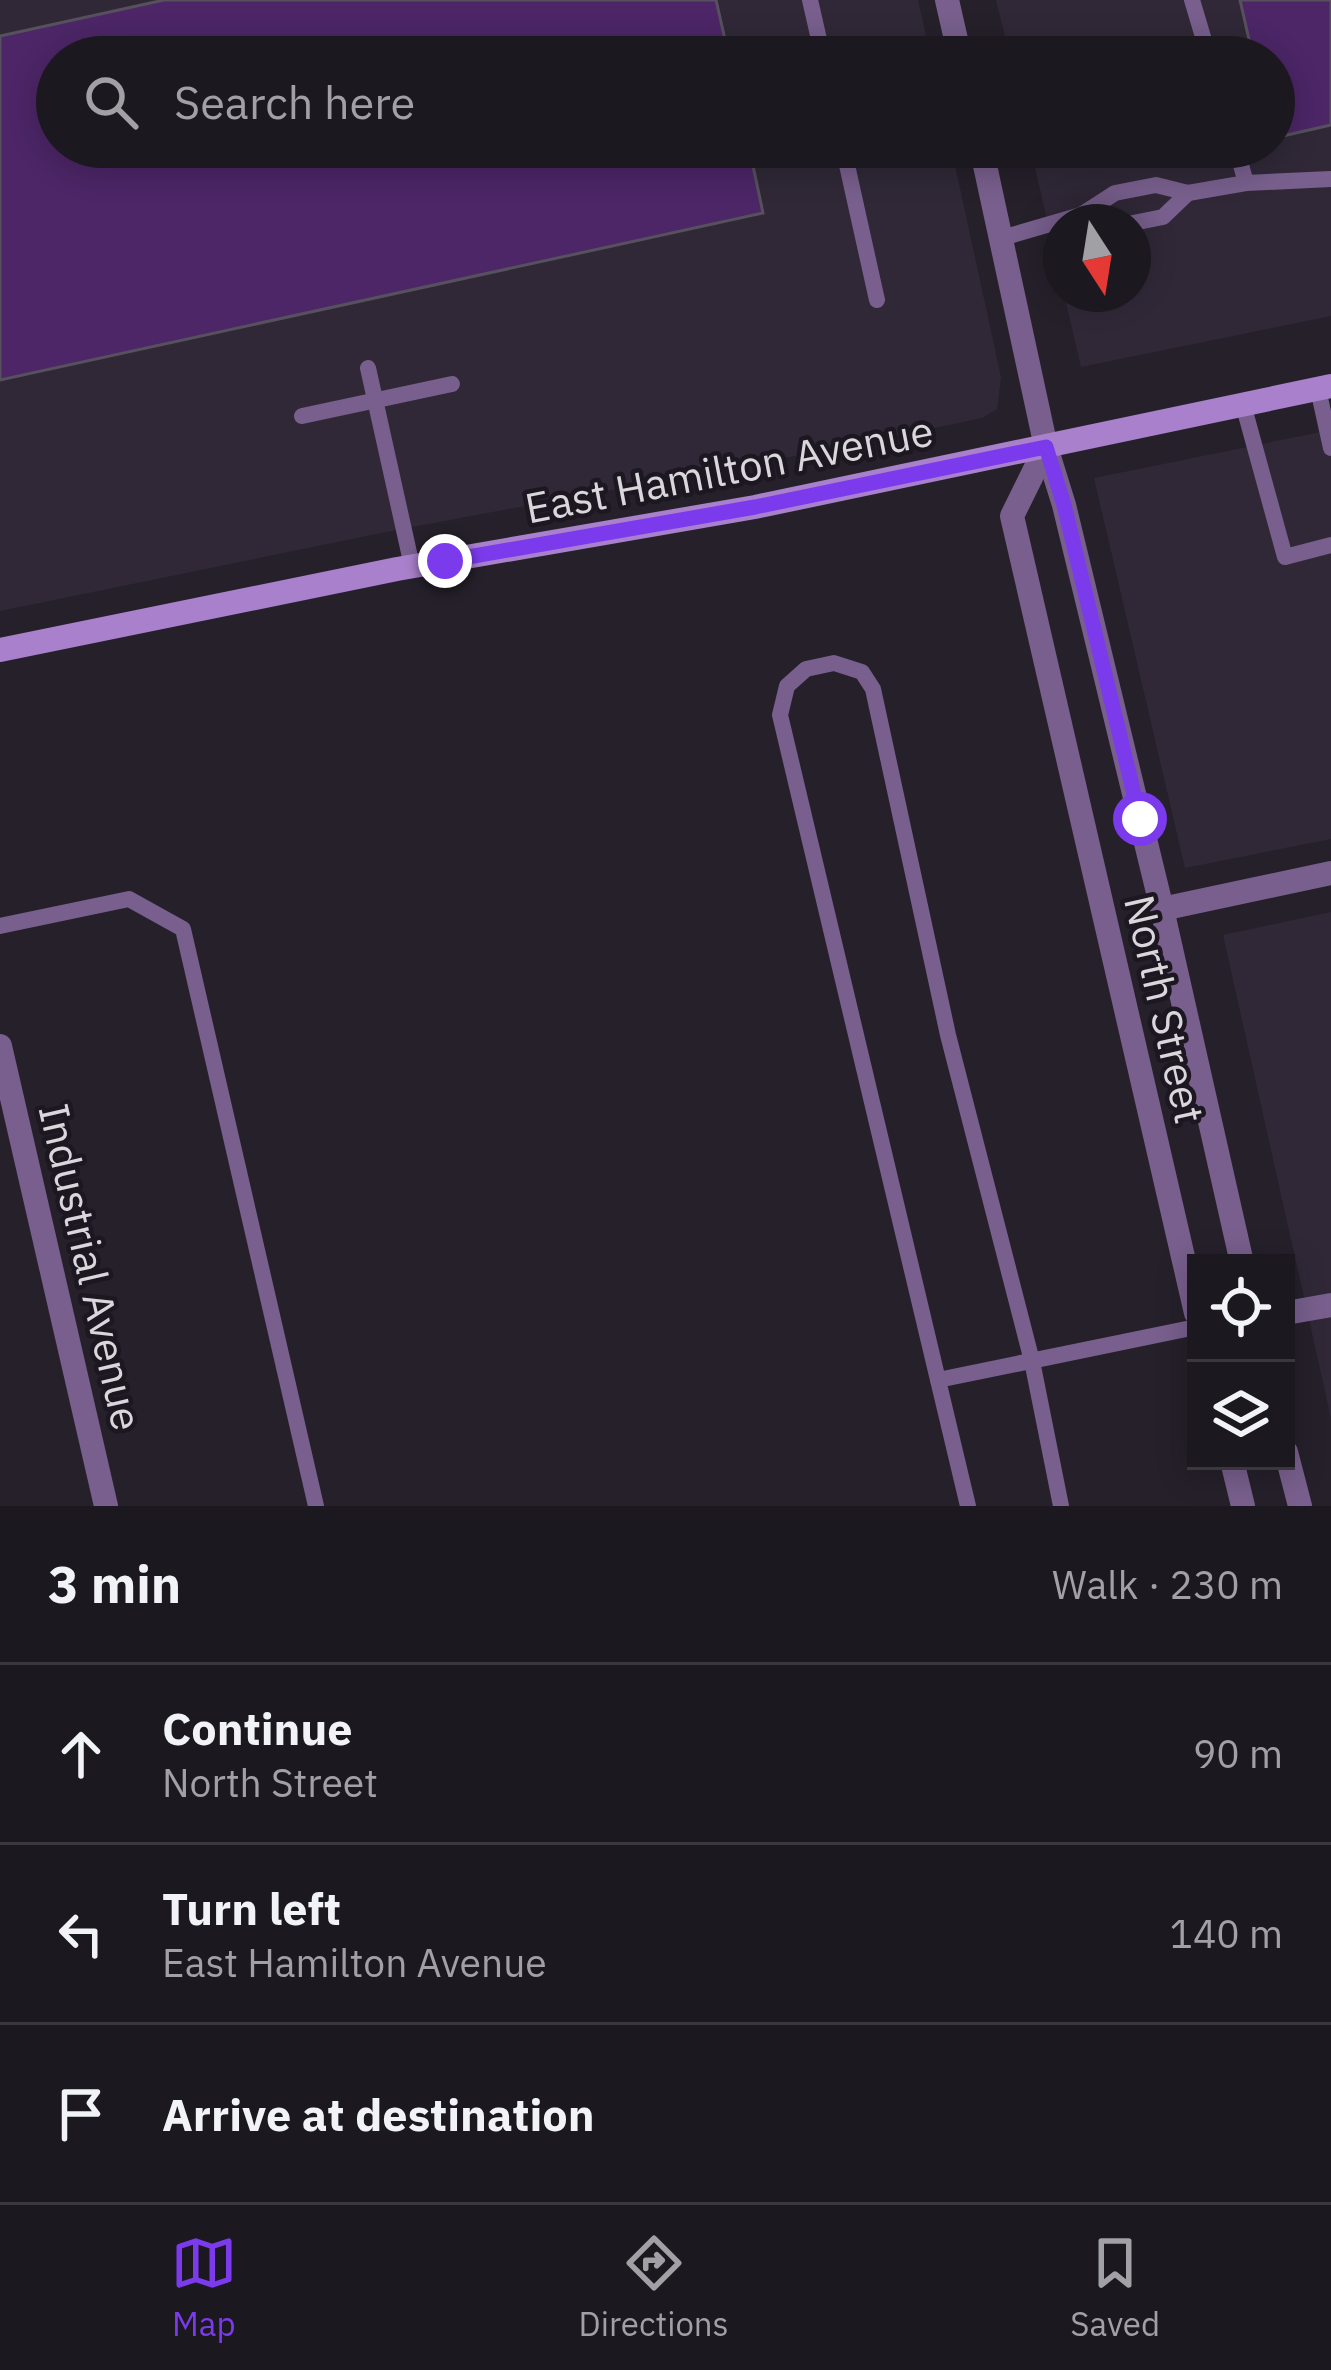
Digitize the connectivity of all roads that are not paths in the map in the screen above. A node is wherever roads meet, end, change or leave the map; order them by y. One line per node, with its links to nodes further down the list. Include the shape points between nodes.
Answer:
1 (810, 0): 4 (lane)
2 (947, 0): 5 (street)
3 (1192, 0): 6 (lane)
4 (818, 36)
5 (955, 36)
6 (1203, 36)
7 (848, 168): 17 (lane)
8 (986, 168): 16 (street, North Street)
9 (1242, 168): 11 (lane)
10 (1331, 179): 11 (lane)
11 (1246, 183): 12 (lane)
12 (1188, 193): 13 (lane, via 1156,185); 14 (lane)
13 (1098, 204)
14 (1151, 220)
15 (1043, 226): 16 (lane)
16 (1002, 238): 24 (street, North Street)
17 (877, 300)
18 (368, 368): 21 (lane)
19 (452, 384): 21 (lane)
20 (1325, 387): 22 (main road, East Hamilton Avenue); 25 (lane)
21 (376, 400): 23 (lane); 27 (lane)
22 (1243, 404): 24 (main road, East Hamilton Avenue); 26 (lane, via 1285,557)
23 (302, 416)
24 (1046, 447): 27 (main road, East Hamilton Avenue); 30 (street, North Street); 34 (street, North Street, via 1012,516)
25 (1331, 448)
26 (1331, 545)
27 (412, 566): 28 (main road, East Hamilton Avenue)
28 (0, 650)
29 (1331, 873): 30 (street)
30 (1162, 909): 33 (street, North Street)
31 (0, 926): 43 (lane, via 129,899 183,928)
32 (0, 1046): 42 (street, Industrial Avenue)
33 (1240, 1254)
34 (1187, 1274)
35 (1331, 1304): 36 (street)
36 (1295, 1311)
37 (1187, 1330): 38 (lane)
38 (1032, 1361): 39 (lane); 39 (lane, via 948,1035 873,688 862,672 835,663 806,669 787,686 780,715); 45 (lane)
39 (938, 1380): 44 (lane)
40 (1234, 1470): 46 (street)
41 (1291, 1470): 47 (street)
42 (106, 1506)
43 (316, 1506)
44 (968, 1506)
45 (1060, 1506)
46 (1243, 1506)
47 (1300, 1506)

